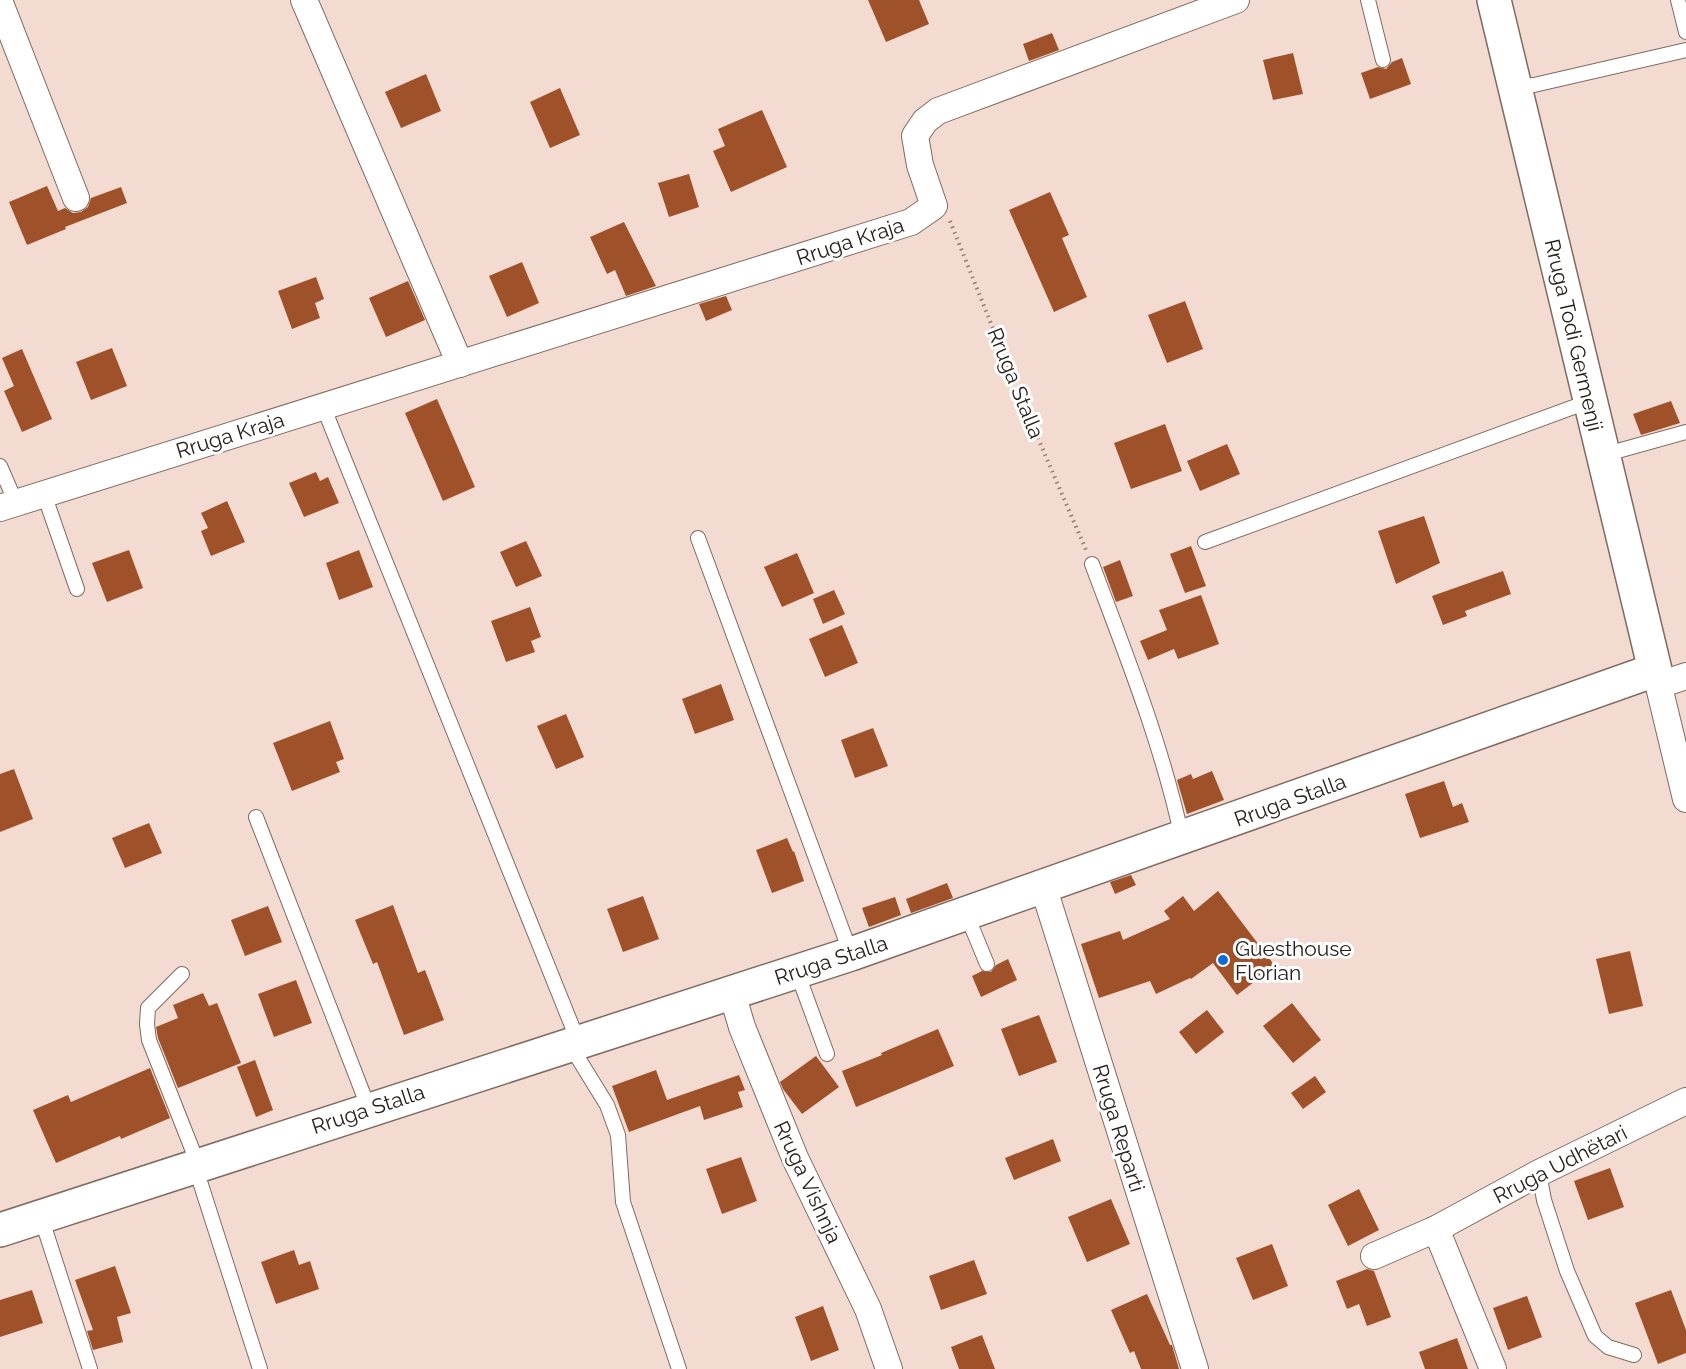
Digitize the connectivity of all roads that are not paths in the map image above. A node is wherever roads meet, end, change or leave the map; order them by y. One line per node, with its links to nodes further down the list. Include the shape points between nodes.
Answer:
1 (304, 0): 12 (street)
2 (1236, 0): 12 (street, Rruga Kraja, via 938,111 915,136 934,206 911,222)
3 (1368, 0): 9 (lane)
4 (1494, 0): 10 (street, Rruga Todi Germenji)
5 (1678, 0): 7 (lane)
6 (0, 3): 11 (street)
7 (1686, 32)
8 (1686, 50): 10 (lane)
9 (1383, 60)
10 (1515, 87): 13 (street, Rruga Todi Germenji)
11 (76, 198)
12 (460, 364): 14 (street, Rruga Kraja)
13 (1590, 401): 16 (street, Rruga Todi Germenji); 21 (lane)
14 (323, 406): 18 (street, Rruga Kraja); 35 (lane)
15 (1686, 432): 16 (lane)
16 (1603, 455): 24 (street, Rruga Todi Germenji)
17 (0, 466): 19 (lane)
18 (44, 494): 19 (street, Rruga Kraja); 23 (lane)
19 (8, 505)
20 (699, 538): 30 (lane)
21 (1205, 542)
22 (1092, 564): 27 (lane, via 1147,711)
23 (77, 589)
24 (1666, 677): 25 (street); 27 (street, Rruga Stalla)
25 (1686, 799)
26 (256, 817): 38 (lane)
27 (1182, 838): 28 (street, Rruga Stalla)
28 (1043, 886): 29 (street, Rruga Stalla); 50 (street, Rruga Reparti)
29 (966, 913): 30 (street, Rruga Stalla); 31 (lane)
30 (851, 954): 32 (street, Rruga Stalla)
31 (987, 964)
32 (797, 972): 34 (street, Rruga Stalla); 36 (lane)
33 (182, 974): 39 (lane, via 148,1008 147,1024 149,1040)
34 (732, 993): 35 (street, Rruga Stalla); 49 (street, Rruga Vishnja, via 795,1158 868,1309)
35 (574, 1043): 38 (street, Rruga Stalla); 48 (lane, via 618,1135 623,1202)
36 (827, 1054)
37 (1686, 1101): 40 (street, Rruga Udhëtari)
38 (369, 1109): 39 (street, Rruga Stalla)
39 (197, 1165): 41 (street, Rruga Stalla); 47 (lane)
40 (1539, 1173): 42 (street, Rruga Udhëtari); 45 (lane, via 1567,1270 1595,1336 1608,1347)
41 (41, 1216): 43 (street, Rruga Stalla); 46 (lane)
42 (1436, 1229): 44 (street, Rruga Udhëtari); 51 (street)
43 (0, 1230)
44 (1374, 1256)
45 (1634, 1355)
46 (90, 1369)
47 (260, 1369)
48 (680, 1369)
49 (889, 1369)
50 (1195, 1369)
51 (1493, 1369)

